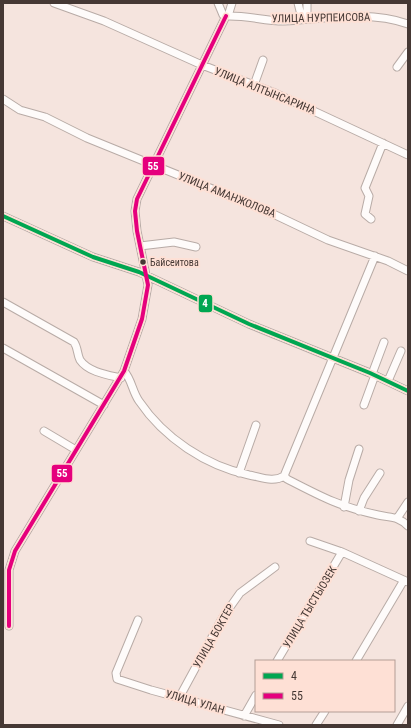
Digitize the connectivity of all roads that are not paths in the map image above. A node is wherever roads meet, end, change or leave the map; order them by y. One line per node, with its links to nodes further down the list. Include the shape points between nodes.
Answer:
1 (54, 3): 11 (street, УЛИЦА АЛТЫНСАРИНА, via 126,30)
2 (218, 3): 6 (street)
3 (232, 3): 6 (street)
4 (298, 3): 7 (street)
5 (307, 3): 7 (street)
6 (227, 16): 7 (street, УЛИЦА НУРПЕИСОВА, via 283,21); 11 (street)
7 (304, 19): 8 (street, УЛИЦА НУРПЕИСОВА, via 374,16)
8 (408, 24)
9 (408, 52): 12 (street)
10 (263, 60): 13 (street)
11 (202, 65): 13 (street, УЛИЦА АЛТЫНСАРИНА); 17 (street)
12 (397, 67)
13 (254, 85): 15 (street, УЛИЦА АЛТЫНСАРИНА)
14 (3, 99): 17 (street, УЛИЦА АМАНЖОЛОВА, via 20,110 44,117 87,138)
15 (384, 143): 16 (street, УЛИЦА АЛТЫНСАРИНА); 19 (street, via 366,188 369,196 365,214)
16 (408, 155)
17 (154, 165): 20 (street, via 137,199 135,211); 22 (street, УЛИЦА АМАНЖОЛОВА, via 269,212 328,240)
18 (3, 216): 24 (street, via 93,257)
19 (371, 219)
20 (140, 246): 21 (street, via 174,242); 24 (street)
21 (196, 248)
22 (375, 256): 23 (street, УЛИЦА АМАНЖОЛОВА); 29 (street)
23 (408, 271)
24 (147, 277): 29 (street, via 248,324); 30 (street, via 148,286 142,319)
25 (3, 302): 32 (street, via 74,342 85,366)
26 (384, 342): 31 (street)
27 (3, 348): 35 (street)
28 (401, 351): 33 (street)
29 (332, 359): 31 (street); 43 (street)
30 (124, 371): 32 (street); 41 (street, via 130,378 138,400 163,428 209,463)
31 (374, 375): 33 (street); 36 (street)
32 (120, 378): 35 (street)
33 (388, 382): 34 (street)
34 (408, 391)
35 (104, 405): 40 (street)
36 (364, 405)
37 (256, 425): 41 (street)
38 (44, 432): 40 (street)
39 (359, 449): 45 (street)
40 (76, 450): 54 (street, via 15,551 9,570)
41 (239, 473): 43 (street, via 273,480)
42 (380, 473): 46 (street)
43 (284, 476): 45 (street)
44 (408, 502): 47 (street)
45 (344, 507): 46 (street)
46 (359, 511): 47 (street)
47 (398, 517): 48 (street)
48 (408, 526)
49 (310, 541): 50 (street)
50 (342, 552): 52 (street); 55 (street, УЛИЦА ТЫСТЫОЗЕК)
51 (275, 567): 58 (street, УЛИЦА БОКТЕР, via 240,593 223,617)
52 (406, 581): 56 (street)
53 (138, 620): 58 (street, УЛИЦА УЛАН, via 116,673 117,679)
54 (7, 626)
55 (278, 660)
56 (357, 660)
57 (255, 697): 61 (street)
58 (179, 698): 61 (street, УЛИЦА УЛАН)
59 (408, 706): 64 (street)
60 (324, 712): 63 (street)
61 (244, 716): 62 (street, УЛИЦА УЛАН)
62 (279, 725)
63 (316, 725)
64 (397, 725)

